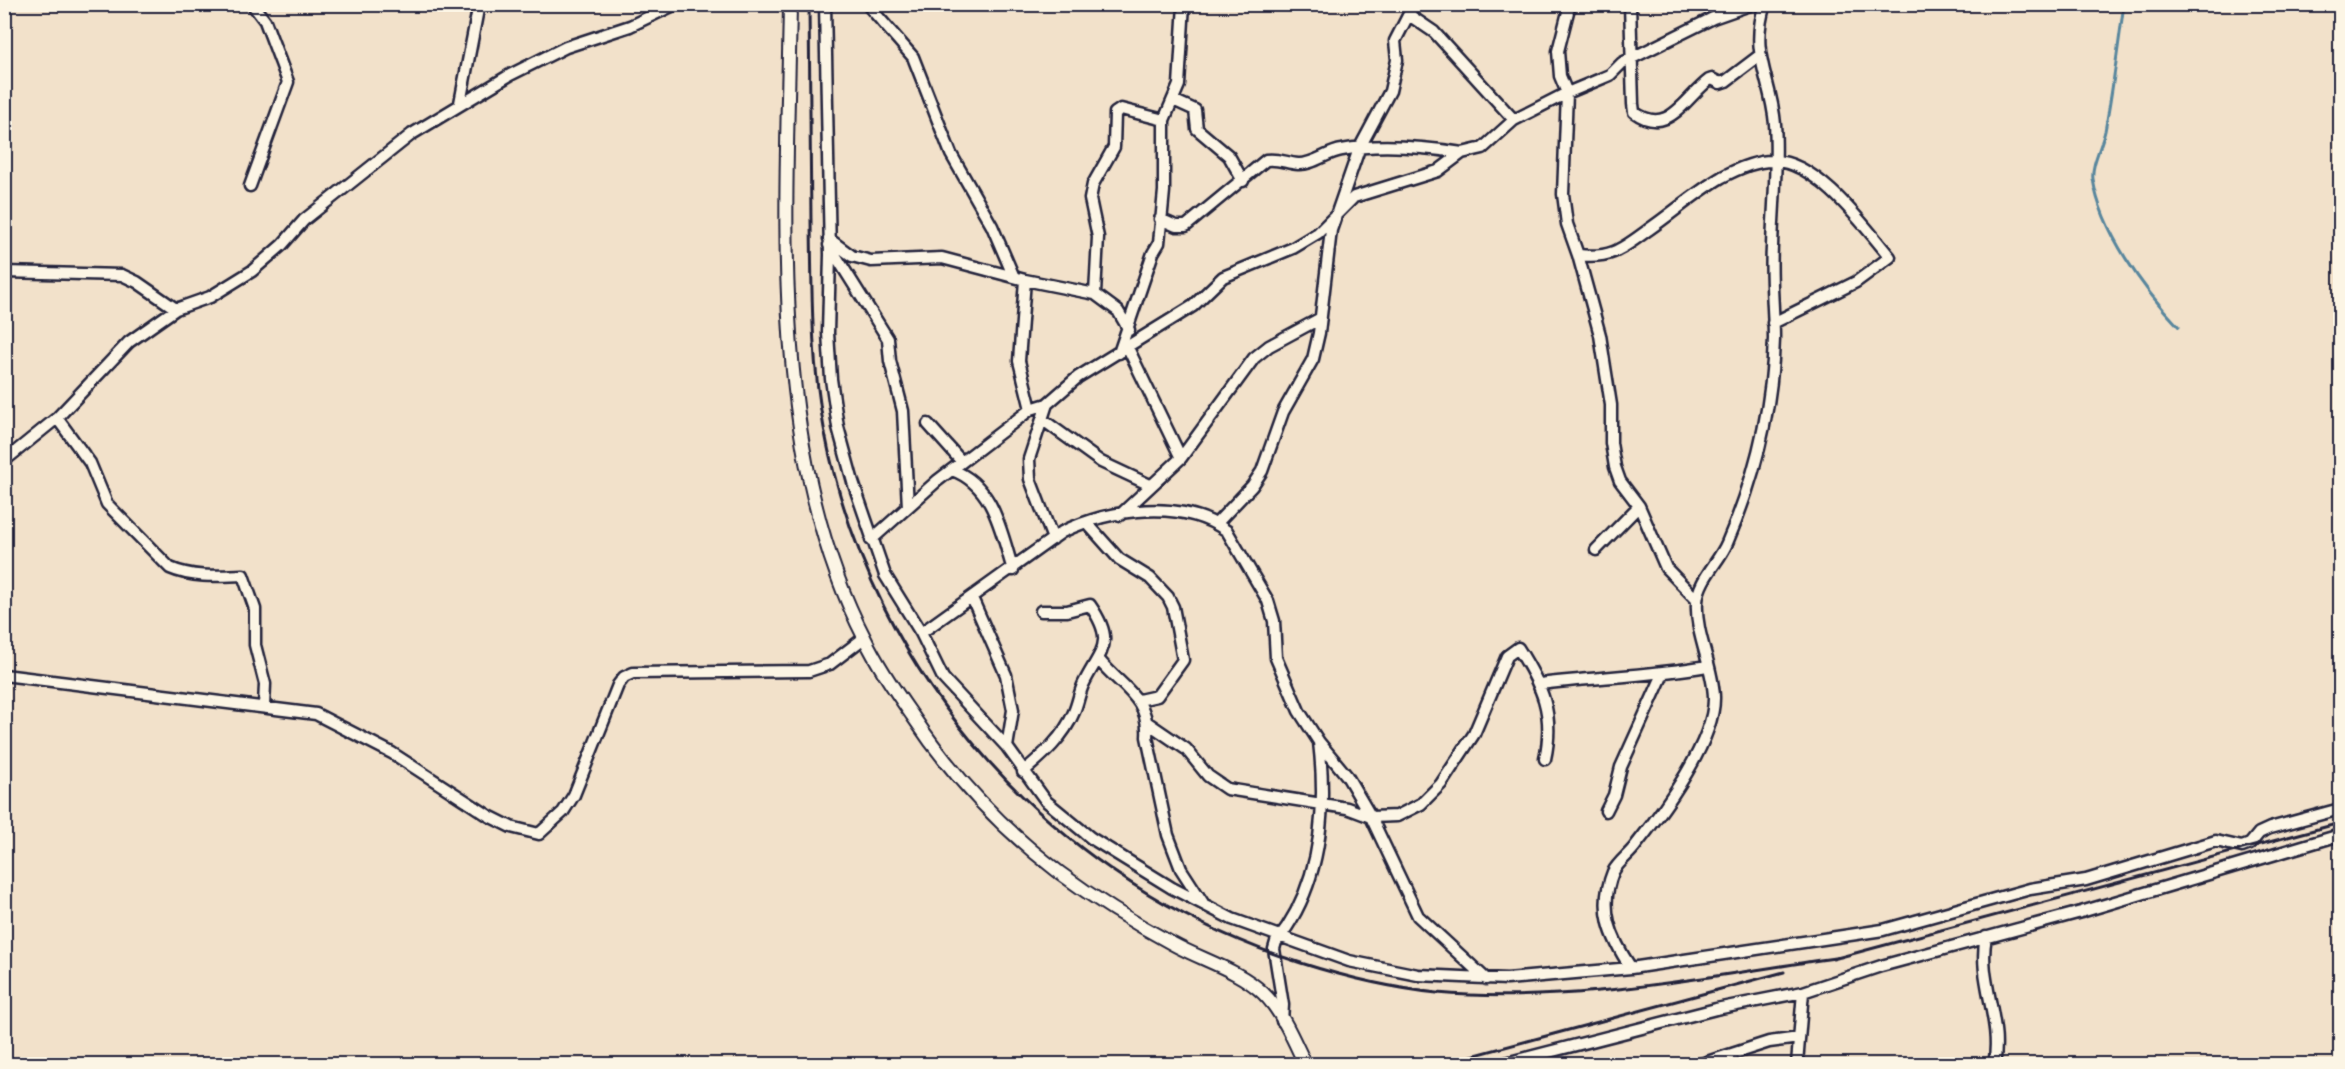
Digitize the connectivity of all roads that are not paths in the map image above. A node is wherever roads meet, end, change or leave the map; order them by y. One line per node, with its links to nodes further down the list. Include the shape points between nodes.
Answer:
1 (252, 4): 24 (street, via 265,21 288,82)
2 (479, 4): 17 (street)
3 (676, 4): 17 (street, via 630,26 566,47)
4 (790, 4): 61 (street, via 787,266 797,394 819,517)
5 (825, 4): 27 (street)
6 (867, 4): 30 (street, via 913,57 951,154 992,226)
7 (1184, 4): 16 (street, via 1179,85)
8 (1570, 4): 15 (street, via 1558,51 1560,76)
9 (1630, 4): 14 (street)
10 (1753, 4): 14 (street, via 1713,18)
11 (1765, 4): 13 (street, via 1757,35)
12 (1411, 10): 19 (street); 20 (street, via 1395,41 1397,60 1390,91)
13 (1759, 56): 14 (street, via 1726,81 1708,80 1670,117 1657,122 1634,112); 22 (street, via 1774,123)
14 (1631, 60): 15 (street, via 1610,75)
15 (1567, 93): 19 (street); 28 (street, via 1563,194 1567,224)
16 (1173, 100): 18 (street); 23 (street, via 1195,110 1197,129 1229,156)
17 (460, 103): 33 (street, via 412,134 304,220 282,246 252,271 210,297)
18 (1164, 120): 26 (street, via 1165,172); 32 (street, via 1121,109 1115,113 1114,147 1093,184 1090,199 1098,237)
19 (1514, 120): 21 (street, via 1483,148)
20 (1359, 149): 21 (street); 23 (street, via 1340,150 1298,164 1266,160); 25 (street)
21 (1462, 153): 25 (street, via 1438,171 1361,192)
22 (1776, 160): 28 (street, via 1720,178 1620,250 1596,257); 35 (street); 35 (street, via 1817,180 1845,204 1890,257 1856,282)
23 (1244, 181): 26 (street, via 1186,226)
24 (250, 186)
25 (1336, 217): 34 (street, via 1331,230); 37 (street, via 1293,248 1223,277 1193,306)
26 (1160, 219): 36 (street, via 1159,243)
27 (829, 242): 30 (street, via 852,256 871,261 942,258); 49 (street, via 888,339 903,411); 54 (street, via 831,379 838,427)
28 (1578, 255): 48 (street, via 1600,335 1611,405 1615,467 1620,481)
29 (4, 272): 33 (street, via 122,275)
30 (1013, 275): 31 (street)
31 (1026, 280): 32 (street); 39 (street, via 1019,361)
32 (1095, 294): 36 (street, via 1118,311)
33 (176, 309): 40 (street, via 129,342)
34 (1321, 318): 43 (street, via 1254,358); 52 (street, via 1313,358 1283,412 1262,471)
35 (1773, 323): 58 (street, via 1772,382 1763,433 1728,541)
36 (1129, 330): 37 (street)
37 (1124, 351): 38 (street, via 1078,377); 43 (street)
38 (1047, 404): 39 (street); 41 (street)
39 (1031, 409): 45 (street)
40 (57, 418): 44 (street); 68 (street, via 90,463 107,504 170,568 201,576 243,576 255,609 255,645 265,684)
41 (1043, 420): 47 (street, via 1101,462); 53 (street, via 1029,459 1030,479)
42 (928, 424): 45 (street)
43 (1182, 458): 47 (street)
44 (4, 461)
45 (962, 462): 46 (street)
46 (952, 470): 49 (street); 56 (street, via 973,481 993,508)
47 (1150, 485): 50 (street)
48 (1639, 506): 55 (street); 58 (street, via 1666,568)
49 (908, 507): 54 (street)
50 (1120, 515): 51 (street); 52 (street, via 1152,510)
51 (1087, 523): 53 (street); 67 (street, via 1119,559 1160,587 1173,607 1183,660 1157,696)
52 (1216, 524): 70 (street, via 1227,531 1268,601 1274,621 1276,658 1299,711)
53 (1053, 539): 56 (street)
54 (871, 540): 60 (street, via 894,593)
55 (1596, 550)
56 (1013, 570): 57 (street)
57 (972, 598): 60 (street); 71 (street, via 1006,675 1013,710)
58 (1697, 600): 63 (street)
59 (1041, 611): 62 (street, via 1061,612 1090,605 1102,622 1104,635)
60 (921, 633): 71 (street, via 943,678)
61 (864, 638): 68 (street, via 830,664 809,671 633,673 624,677 574,795 540,834 511,827 489,816 392,753 316,714); 85 (street, via 934,748 963,785 1024,846 1143,927 1247,981 1264,994)
62 (1099, 660): 67 (street); 73 (street, via 1082,687 1065,728)
63 (1707, 666): 64 (street); 82 (street, via 1714,700 1700,749 1647,830 1614,870 1608,896 1609,925 1612,940)
64 (1663, 674): 66 (street, via 1588,677); 76 (street, via 1621,767)
65 (4, 675): 68 (street)
66 (1540, 684): 72 (street, via 1551,734); 77 (street, via 1518,648 1507,656 1474,734 1441,784 1410,810 1397,816)
67 (1139, 700): 69 (street)
68 (264, 706)
69 (1148, 723): 74 (street, via 1186,748 1208,776 1227,789); 79 (street, via 1147,737 1168,835 1181,868)
70 (1319, 742): 74 (street); 77 (street, via 1347,776)
71 (1007, 747): 73 (street)
72 (1545, 759)
73 (1023, 772): 79 (street, via 1046,801 1091,838)
74 (1321, 805): 77 (street, via 1347,808); 80 (street, via 1320,842 1305,889)
75 (2340, 809): 82 (street, via 2270,828 2242,847 2216,841 2086,880 2030,890 1883,930)
76 (1606, 812)
77 (1371, 818): 83 (street, via 1418,916)
78 (2340, 835): 81 (street)
79 (1204, 904): 80 (street)
80 (1280, 936): 83 (street, via 1349,961 1418,975); 85 (street, via 1274,955)
81 (1986, 937): 84 (street); 91 (street, via 1984,966 1997,1040)
82 (1631, 968): 83 (street)
83 (1486, 979)
84 (1803, 992): 86 (street); 88 (street, via 1716,1009)
85 (1282, 1021): 87 (street)
86 (1799, 1038): 89 (street, via 1769,1042); 90 (street)
87 (1305, 1065)
88 (1502, 1065)
89 (1701, 1065)
90 (1797, 1065)
91 (1994, 1065)

